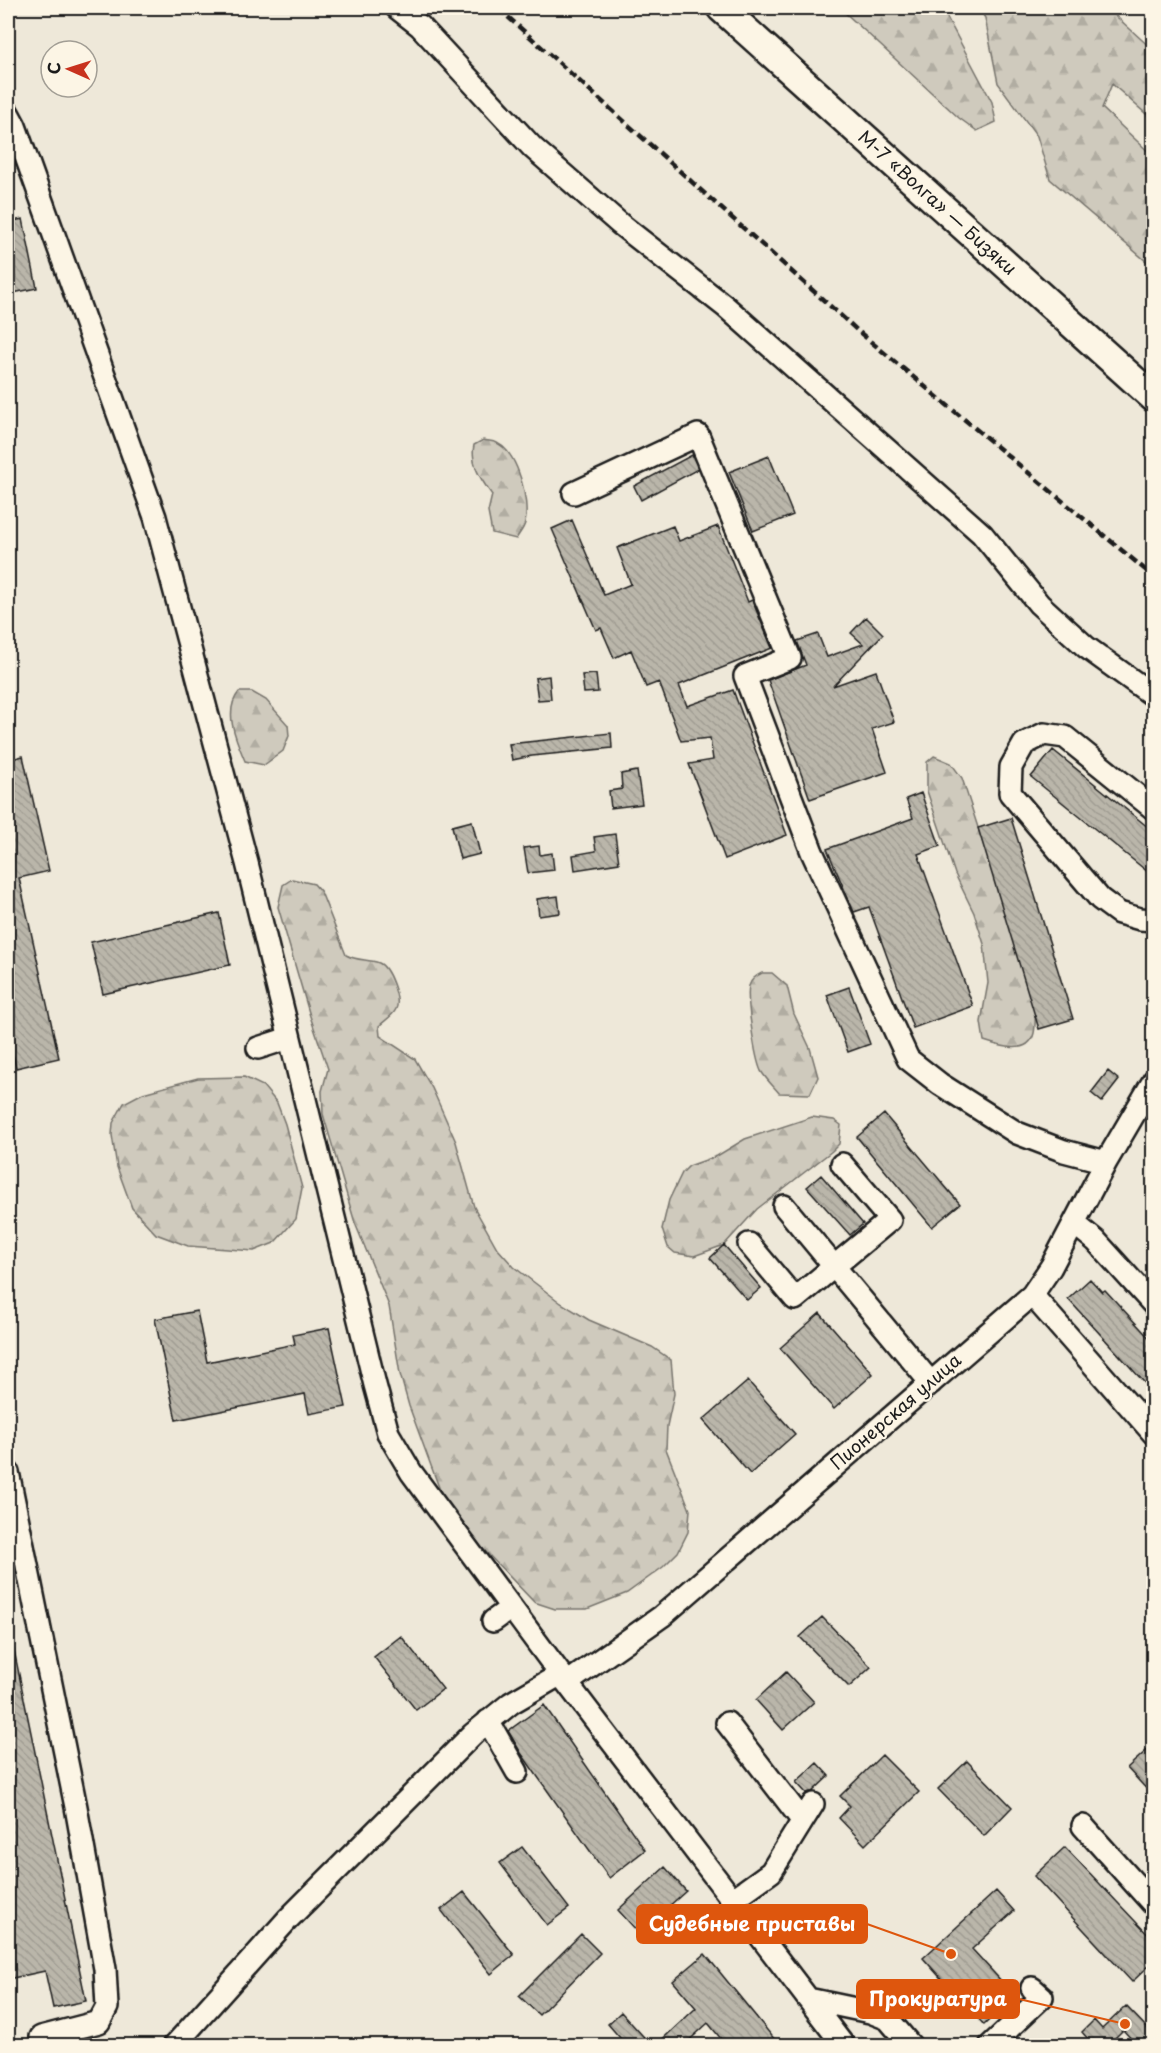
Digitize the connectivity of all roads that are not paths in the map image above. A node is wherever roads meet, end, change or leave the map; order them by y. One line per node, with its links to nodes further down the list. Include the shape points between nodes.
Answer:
1 (397, 8): 6 (street, via 420,26 533,148 620,224 735,315 982,534 1039,604 1086,647)
2 (721, 8): 4 (main road, М-7 «Волга» — Бизяки)
3 (8, 113): 9 (street, via 155,518)
4 (1154, 398)
5 (574, 493): 12 (street, via 698,435 790,658 745,676 812,852 908,1059 1017,1132)
6 (1149, 693)
7 (1154, 809): 8 (street, via 1065,737 1044,734 1024,744 1011,767 1010,793 1100,899 1119,913)
8 (1154, 920)
9 (290, 1038): 10 (street); 24 (street, via 388,1433 411,1472)
10 (258, 1048)
11 (1154, 1080): 12 (street, Пионерская улица)
12 (1106, 1162): 15 (street, Пионерская улица)
13 (842, 1164): 17 (street, via 890,1220)
14 (784, 1206): 17 (street)
15 (1075, 1224): 18 (street, Пионерская улица); 19 (street, via 1096,1241)
16 (750, 1244): 17 (street, via 795,1299)
17 (833, 1266): 20 (street)
18 (1032, 1295): 20 (street, Пионерская улица); 21 (street)
19 (1154, 1305)
20 (930, 1383): 26 (street, Пионерская улица, via 662,1616)
21 (1154, 1434)
22 (8, 1472): 23 (street)
23 (13, 1524): 35 (street, via 76,1807 105,1969 107,2007 99,2022)
24 (511, 1608): 25 (street); 26 (street)
25 (493, 1621)
26 (564, 1679): 27 (street, Пионерская улица, via 511,1703); 31 (street)
27 (489, 1721): 29 (street); 37 (street, Пионерская улица, via 288,1919)
28 (726, 1722): 31 (street, via 808,1812 771,1872)
29 (517, 1772)
30 (1083, 1826): 32 (street)
31 (732, 1900): 34 (street)
32 (1154, 1905)
33 (1032, 1988): 39 (street, via 1041,1997)
34 (808, 1999): 36 (street); 38 (street, via 888,2019)
35 (41, 2037)
36 (843, 2045)
37 (174, 2046)
38 (911, 2046)
39 (990, 2046)

